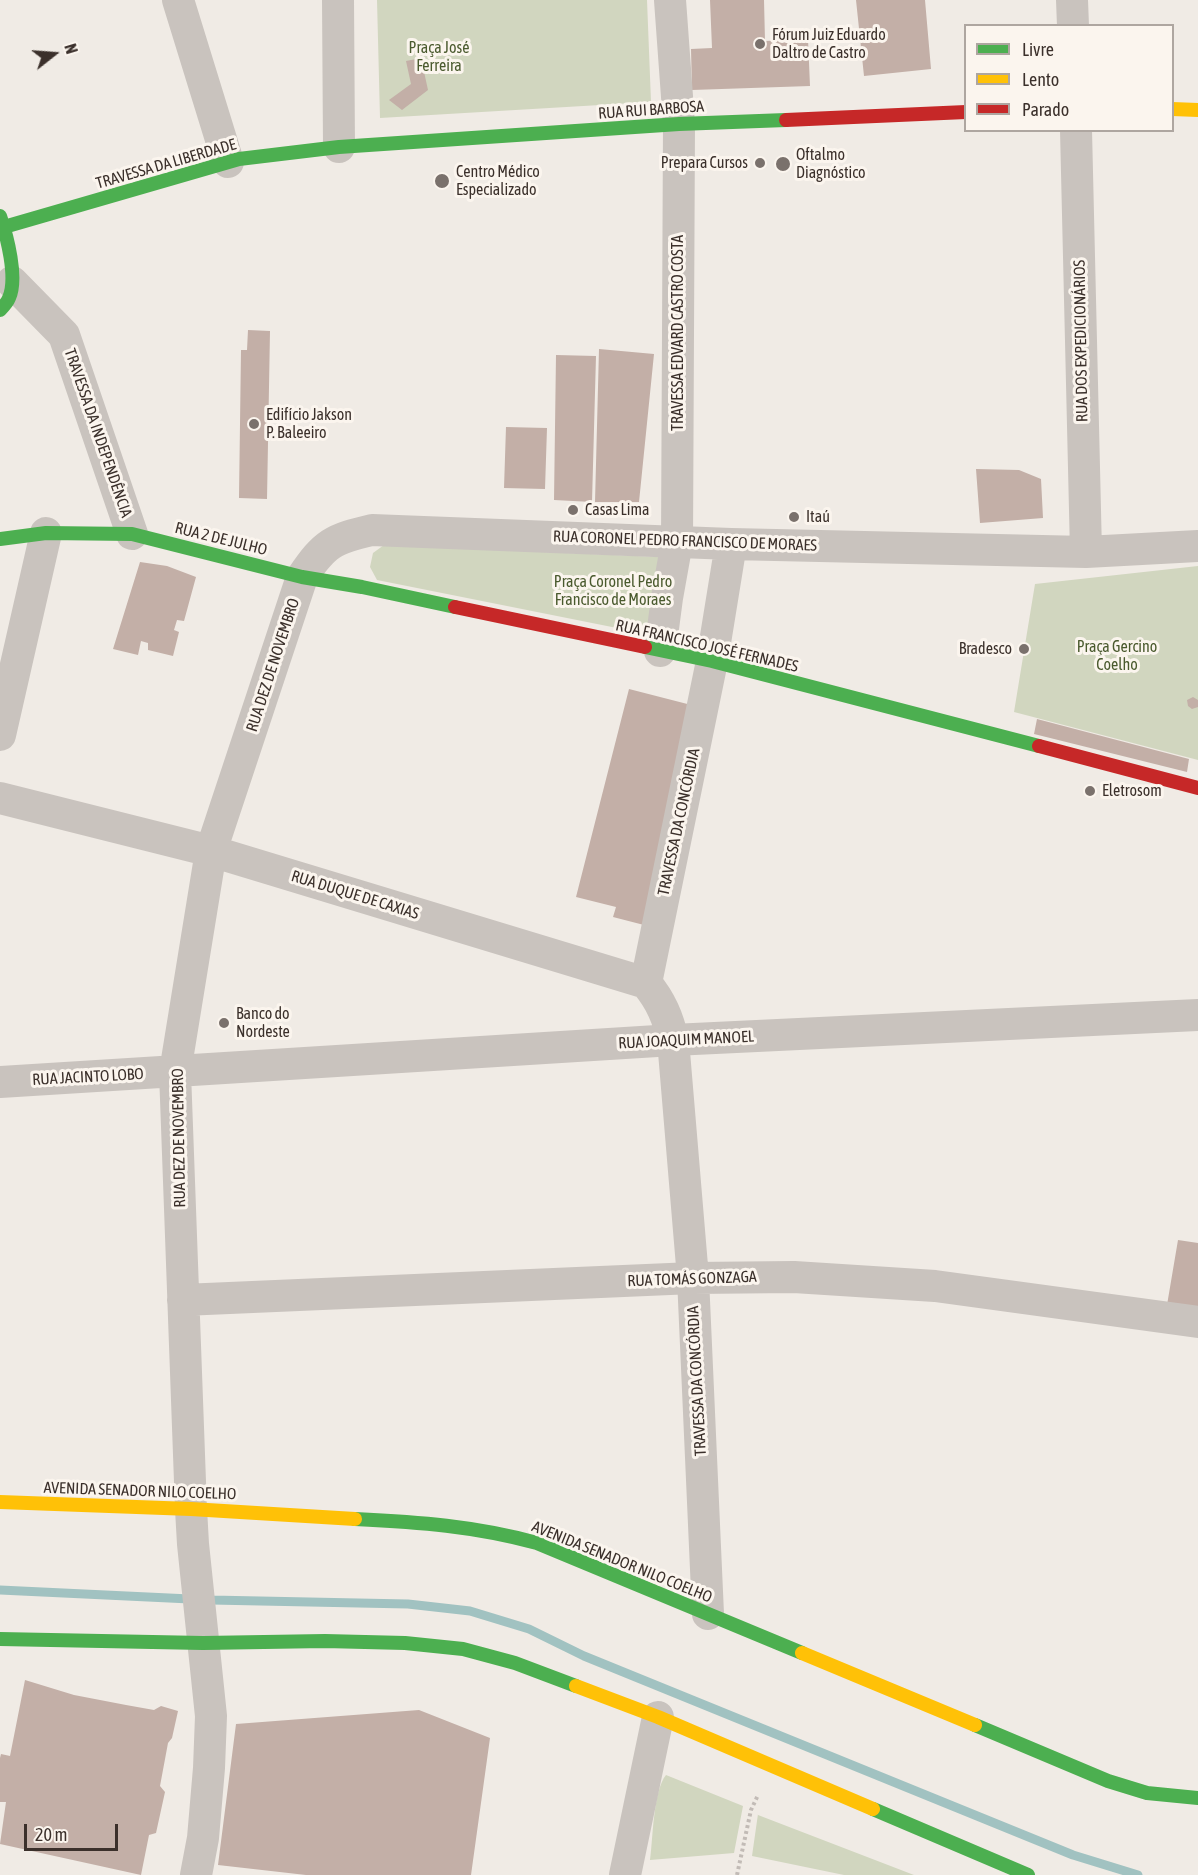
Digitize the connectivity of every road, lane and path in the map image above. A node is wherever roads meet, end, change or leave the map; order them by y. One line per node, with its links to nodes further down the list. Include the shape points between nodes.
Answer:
1 (178, 0): 12 (street)
2 (338, 0): 11 (street)
3 (670, 0): 9 (street)
4 (1072, 0): 5 (street)
5 (1073, 24)
6 (1174, 109): 7 (main road)
7 (1198, 110)
8 (964, 112): 9 (main road, RUA RUI BARBOSA)
9 (679, 124): 11 (main road, RUA RUI BARBOSA); 19 (street, TRAVESSA EDVARD CASTRO COSTA)
10 (1076, 132): 22 (street, RUA DOS EXPEDICIONÁRIOS)
11 (339, 147): 12 (main road, TRAVESSA DA LIBERDADE)
12 (228, 162): 13 (main road, TRAVESSA DA LIBERDADE)
13 (2, 221): 14 (main road)
14 (12, 282): 15 (main road, via 10,298); 17 (street, TRAVESSA DA INDEPENDÊNCIA, via 64,335)
15 (0, 310)
16 (46, 533): 17 (main road, RUA 2 DE JULHO); 18 (main road, RUA 2 DE JULHO); 26 (street)
17 (132, 534): 23 (main road, RUA 2 DE JULHO)
18 (0, 539)
19 (677, 542): 20 (street, RUA CORONEL PEDRO FRANCISCO DE MORAES); 23 (street, RUA CORONEL PEDRO FRANCISCO DE MORAES, via 372,530 343,537 326,547); 24 (street, TRAVESSA EDVARD CASTRO COSTA)
20 (731, 544): 22 (street, RUA CORONEL PEDRO FRANCISCO DE MORAES); 25 (street, TRAVESSA DA CONCÓRDIA)
21 (1198, 546): 22 (street)
22 (1086, 552)
23 (302, 577): 24 (main road, RUA FRANCISCO JOSÉ FERNADES); 29 (street, RUA DEZ DE NOVEMBRO)
24 (660, 651): 25 (main road, RUA FRANCISCO JOSÉ FERNADES)
25 (712, 661): 27 (main road, RUA FRANCISCO JOSÉ FERNADES); 30 (street, TRAVESSA DA CONCÓRDIA)
26 (0, 735)
27 (1198, 788)
28 (0, 798): 29 (street, RUA DUQUE DE CAXIAS)
29 (211, 851): 30 (street, RUA DUQUE DE CAXIAS); 33 (street, RUA DEZ DE NOVEMBRO)
30 (646, 983): 32 (street, via 662,1006)
31 (1198, 1016): 32 (street, RUA JOAQUIM MANOEL)
32 (673, 1040): 33 (street, RUA JOAQUIM MANOEL); 35 (street, TRAVESSA DA CONCÓRDIA)
33 (175, 1072): 34 (street, RUA JACINTO LOBO); 36 (street, RUA DEZ DE NOVEMBRO)
34 (0, 1082)
35 (693, 1278): 36 (street, RUA TOMÁS GONZAGA); 37 (street, RUA TOMÁS GONZAGA, via 794,1277 935,1286); 40 (street, TRAVESSA DA CONCÓRDIA)
36 (183, 1300): 39 (street, RUA DEZ DE NOVEMBRO)
37 (1198, 1322)
38 (0, 1502): 39 (main road, AVENIDA SENADOR NILO COELHO)
39 (191, 1509): 40 (main road, AVENIDA SENADOR NILO COELHO, via 428,1523 500,1533 537,1543); 41 (street, RUA DEZ DE NOVEMBRO)
40 (708, 1614): 44 (main road, AVENIDA SENADOR NILO COELHO, via 1108,1781 1147,1793)
41 (202, 1632): 42 (main road); 43 (main road, via 405,1642 463,1649 515,1663); 46 (street, RUA DEZ DE NOVEMBRO, via 211,1716 203,1838)
42 (0, 1639)
43 (658, 1717): 47 (street); 49 (main road)
44 (1198, 1798)
45 (751, 1810): 48 (path)
46 (196, 1875)
47 (625, 1875)
48 (737, 1875)
49 (1028, 1875)

